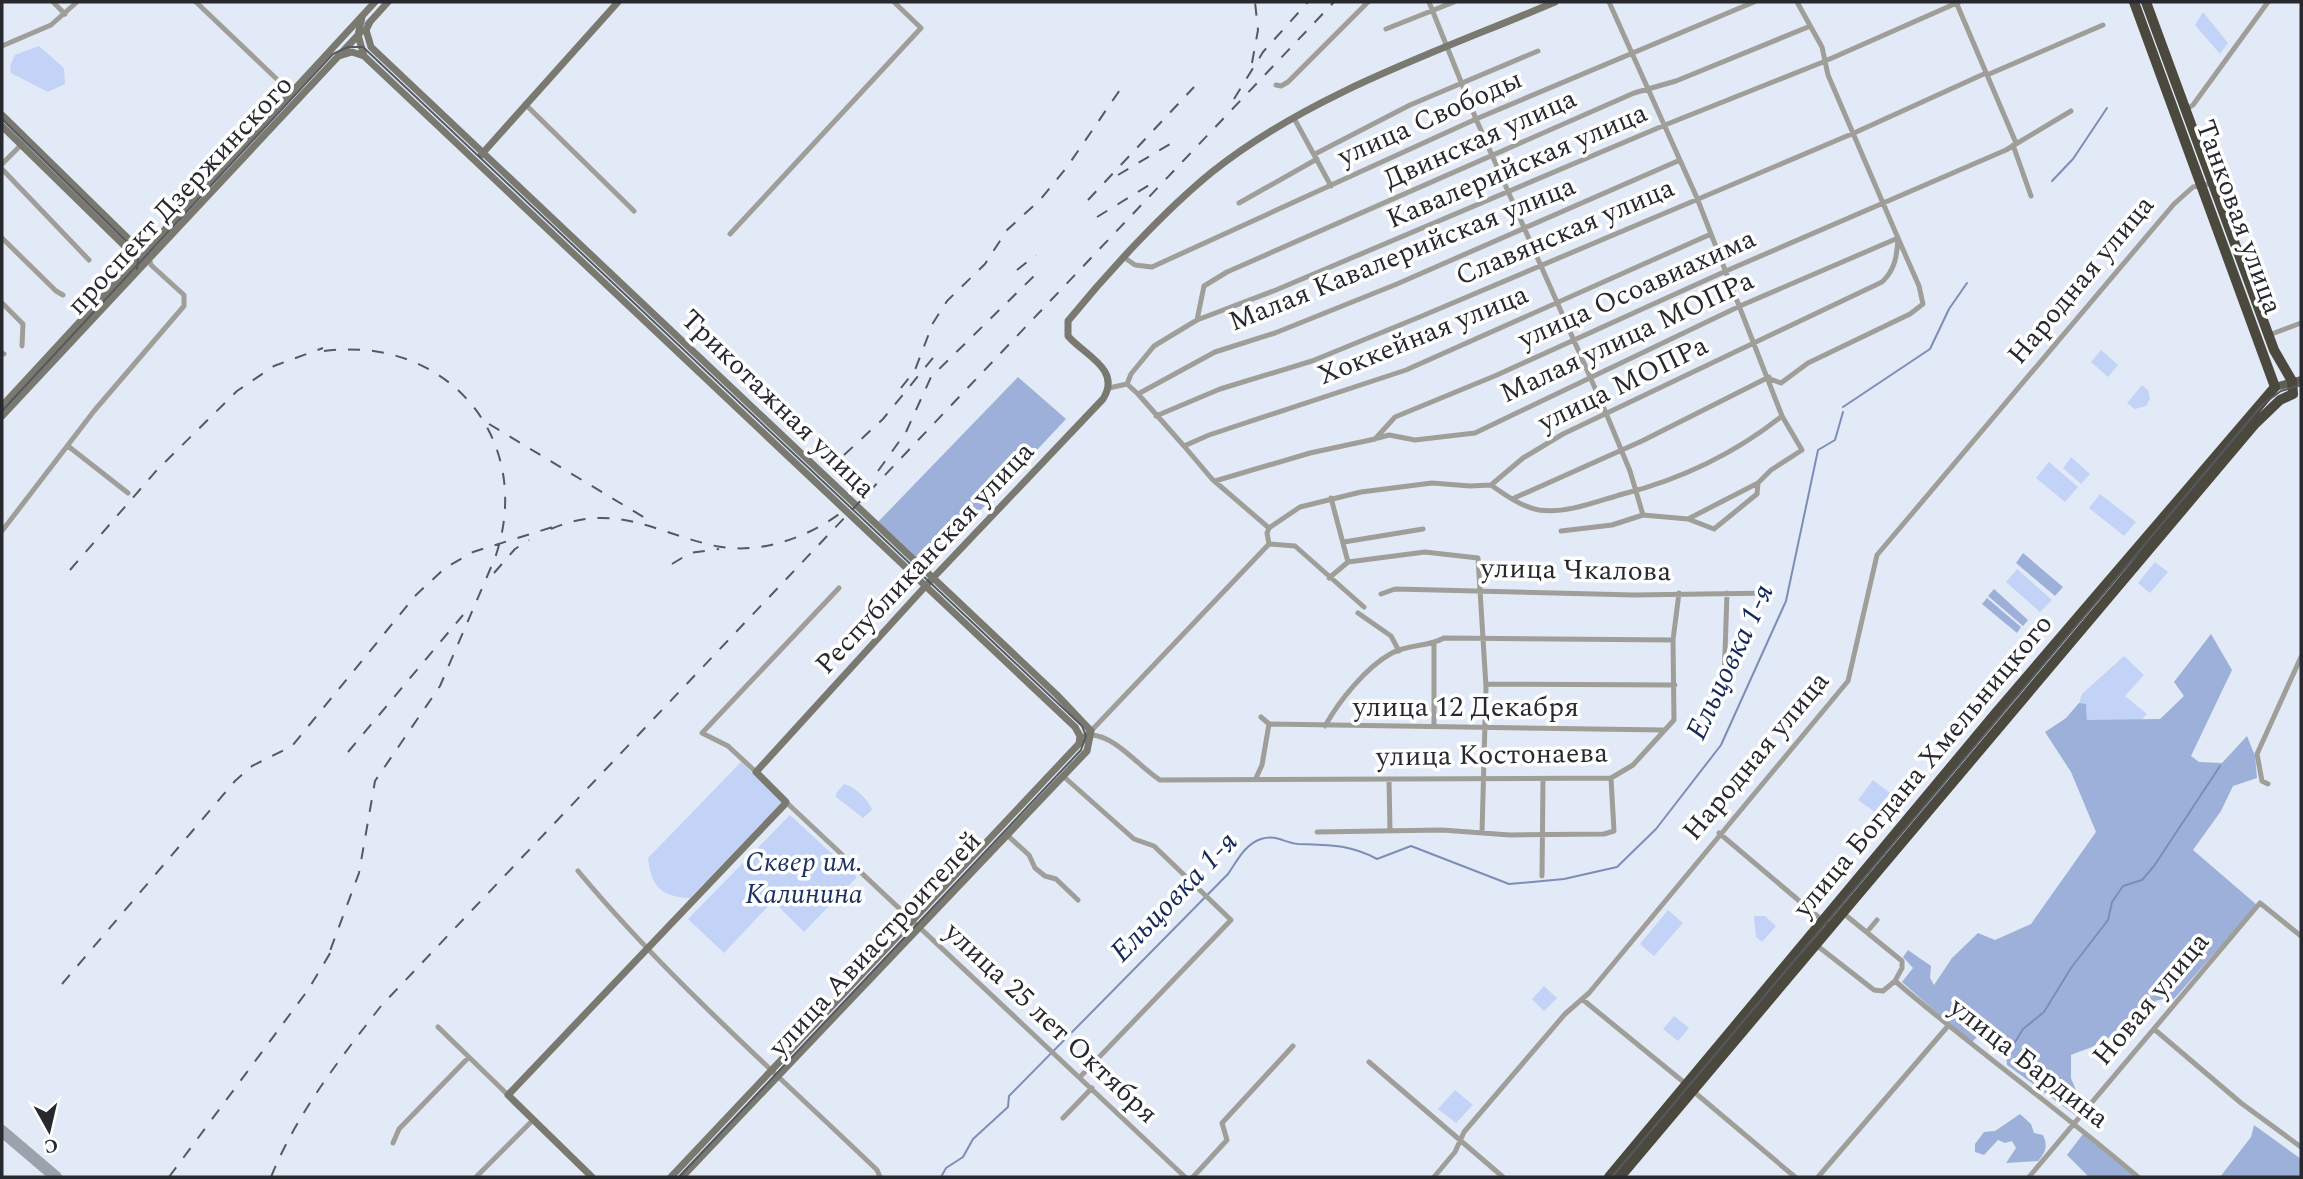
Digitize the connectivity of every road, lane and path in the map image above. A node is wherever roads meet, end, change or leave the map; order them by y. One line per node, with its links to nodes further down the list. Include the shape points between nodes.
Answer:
1 (53, 2): 20 (street)
2 (77, 2): 20 (street)
3 (196, 2): 42 (street)
4 (388, 2): 22 (main road, проспект Дзержинского)
5 (618, 2): 44 (main road)
6 (894, 2): 73 (street, via 922,28)
7 (1368, 2): 40 (street, via 1288,82)
8 (1429, 2): 19 (street)
9 (1454, 2): 19 (street)
10 (1555, 2): 31 (main road)
11 (1609, 2): 34 (street)
12 (1754, 2): 34 (street, улица Свободы)
13 (1797, 2): 24 (street)
14 (1957, 2): 37 (street, Кавалерийская улица); 38 (street)
15 (2134, 2): 43 (highway)
16 (2146, 2): 43 (highway)
17 (2268, 2): 46 (street, Танковая улица, via 2193,104)
18 (370, 4): 21 (main road, проспект Дзержинского)
19 (1432, 11): 25 (street); 31 (street)
20 (65, 14): 29 (street, via 40,31)
21 (362, 17): 26 (main road); 32 (main road, проспект Дзержинского)
22 (370, 22): 26 (main road, проспект Дзержинского); 30 (main road, via 366,30)
23 (2103, 24): 38 (street, Славянская улица)
24 (1808, 27): 37 (street, via 1822,47); 41 (street, Двинская улица)
25 (1385, 29)
26 (358, 35): 27 (main road, проспект Дзержинского); 28 (main road)
27 (349, 44): 28 (main road); 32 (main road); 36 (main road, проспект Дзержинского)
28 (359, 44): 30 (main road); 35 (main road)
29 (2, 46)
30 (371, 47): 55 (main road, Трикотажная улица)
31 (1446, 48): 39 (street); 49 (main road, via 1357,86)
32 (330, 51): 42 (main road, проспект Дзержинского)
33 (1538, 51): 39 (street)
34 (1631, 52): 41 (street); 48 (street, улица Свободы)
35 (364, 55): 36 (main road); 59 (main road, Трикотажная улица)
36 (339, 56): 79 (main road, проспект Дзержинского)
37 (1824, 62): 50 (street, Кавалерийская улица); 52 (street)
38 (1986, 74): 52 (street, Славянская улица); 54 (street)
39 (1460, 82): 48 (street); 56 (street)
40 (1276, 85)
41 (1647, 88): 50 (street); 57 (street, Двинская улица)
42 (293, 90): 79 (main road, проспект Дзержинского)
43 (2176, 97): 46 (highway)
44 (525, 104): 55 (main road); 71 (street)
45 (2071, 111): 54 (street, улица Осоавиахима)
46 (2181, 112): 61 (highway, Танковая улица); 62 (highway, Танковая улица)
47 (2, 115): 53 (main road)
48 (1476, 119): 57 (street); 63 (street, улица Свободы)
49 (1294, 120): 56 (street); 77 (main road, via 1212,173)
50 (1665, 125): 58 (street); 66 (street, Кавалерийская улица)
51 (2, 126): 53 (main road)
52 (1854, 133): 68 (street, Славянская улица); 70 (street)
53 (23, 142): 60 (street); 79 (main road); 79 (main road)
54 (2014, 144): 67 (street); 70 (street, улица Осоавиахима)
55 (483, 152): 59 (main road); 116 (main road, Трикотажная улица)
56 (1316, 156): 63 (street); 69 (street)
57 (1493, 158): 66 (street); 86 (street, Двинская улица, via 1227,272 1204,286)
58 (1680, 160): 68 (street); 72 (street, Малая Кавалерийская улица)
59 (477, 162): 116 (main road, Трикотажная улица)
60 (2, 166): 78 (street)
61 (2209, 169): 62 (highway); 64 (highway, Танковая улица)
62 (2197, 173): 65 (highway, Танковая улица)
63 (1331, 186): 77 (street, улица Свободы, via 1152,267)
64 (2215, 186): 65 (highway); 88 (highway, Танковая улица)
65 (2204, 190): 96 (highway, Танковая улица); 170 (street, Народная улица, via 2193,187 2183,194 1877,555 1848,681)
66 (1508, 192): 72 (street); 86 (street, Кавалерийская улица)
67 (2031, 195)
68 (1696, 198): 74 (street); 80 (street, Славянская улица)
69 (1239, 202)
70 (1882, 202): 76 (street); 81 (street, улица Осоавиахима)
71 (634, 211)
72 (1525, 230): 80 (street); 98 (street, Малая Кавалерийская улица, via 1215,352)
73 (730, 234)
74 (1711, 234): 81 (street); 84 (street, Хоккейная улица)
75 (2, 237): 82 (street)
76 (1895, 240): 85 (street, Малая улица МОПРа); 90 (street, улица МОПРа, via 1893,270 1882,282); 93 (street, via 1919,286 1923,304 1808,363 1781,383)
77 (1125, 258): 97 (main road, via 1066,327 1073,342 1103,367)
78 (89, 260)
79 (145, 260): 100 (main road, проспект Дзержинского); 102 (main road, проспект Дзержинского); 108 (street, via 184,295 184,306)
80 (1540, 264): 84 (street); 103 (street, Славянская улица, via 1312,361 1220,389)
81 (1726, 271): 85 (street); 89 (street, улица Осоавиахима)
82 (63, 295)
83 (2, 303): 91 (street, via 23,324)
84 (1557, 304): 89 (street); 109 (street, Хоккейная улица, via 1406,370)
85 (1740, 306): 90 (street); 92 (street, Малая улица МОПРа)
86 (1197, 320): 95 (street, Кавалерийская улица, via 1154,346)
87 (2301, 323): 88 (street, Танковая улица)
88 (2269, 335): 94 (highway, Танковая улица)
89 (1574, 341): 92 (street); 105 (street, улица Осоавиахима, via 1395,417)
90 (1756, 343): 93 (street); 101 (street, улица МОПРа)
91 (22, 346)
92 (1591, 377): 101 (street); 106 (street, Малая улица МОПРа, via 1475,433 1415,440)
93 (1769, 378): 104 (street); 110 (street)
94 (2297, 380): 96 (main road); 99 (highway)
95 (1127, 383): 97 (street); 98 (street)
96 (2275, 387): 99 (highway); 179 (highway, улица Богдана Хмельницкого)
97 (1109, 388): 129 (main road, Республиканская улица, via 1099,404)
98 (1140, 393): 103 (street)
99 (2294, 395): 176 (highway, улица Богдана Хмельницкого, via 2254,425)
100 (2, 406)
101 (1606, 413): 110 (street); 113 (street, улица МОПРа, via 1523,458)
102 (2, 416)
103 (1156, 416): 109 (street)
104 (1782, 416): 112 (street, via 1802,450); 114 (street, via 1716,460 1680,478)
105 (1385, 428): 106 (street); 107 (street, улица Осоавиахима)
106 (1389, 435): 107 (street, Малая улица МОПРа)
107 (1375, 439): 111 (street)
108 (68, 446): 115 (street); 123 (street)
109 (1184, 446): 111 (street)
110 (1621, 451): 114 (street); 118 (street)
111 (1215, 481): 121 (street)
112 (1758, 483): 120 (street); 120 (street, via 1757,494 1718,528 1709,529)
113 (1491, 485): 117 (street, via 1432,483); 118 (street)
114 (1634, 492): 118 (street, via 1552,510); 119 (street)
115 (128, 493)
116 (840, 498): 129 (main road, Трикотажная улица)
117 (1331, 498): 121 (street, via 1300,507); 125 (street)
118 (1512, 499)
119 (1643, 516): 120 (street); 124 (street, via 1612,526)
120 (1688, 519)
121 (1269, 528): 126 (street)
122 (1423, 529): 125 (street)
123 (2, 531)
124 (1561, 531)
125 (1344, 542): 127 (street)
126 (1269, 544): 128 (street, via 1295,546); 154 (street)
127 (1348, 562): 128 (street); 131 (street, via 1425,552 1476,556)
128 (1329, 578): 136 (street)
129 (929, 582): 141 (main road, Трикотажная улица); 143 (main road, Трикотажная улица); 157 (main road, Республиканская улица)
130 (839, 588): 157 (street, улица 25 лет Октября, via 702,733 728,746)
131 (1478, 589): 132 (street, улица Чкалова); 135 (street, улица Чкалова, via 1395,589); 138 (street)
132 (1679, 593): 133 (street, улица Чкалова); 139 (street, улица Костонаева)
133 (1727, 593): 134 (street, улица Чкалова); 145 (street)
134 (1772, 593)
135 (1381, 594)
136 (1364, 607)
137 (1358, 613): 142 (street, via 1391,636)
138 (1485, 639): 139 (street); 140 (street, via 1444,638); 146 (street)
139 (1674, 640): 147 (street, улица Костонаева)
140 (1434, 644): 142 (street); 151 (street)
141 (1005, 647): 143 (main road, via 1006,653); 154 (main road, Трикотажная улица)
142 (1399, 651): 150 (street, via 1373,669)
143 (999, 655): 155 (main road, Трикотажная улица, via 1075,727 1080,736)
144 (2301, 657): 165 (street, via 2257,754 2262,780)
145 (1724, 682)
146 (1486, 684): 147 (street); 152 (street)
147 (1675, 685): 153 (street, улица Костонаева, via 1674,720)
148 (1261, 717): 149 (street)
149 (1269, 724): 150 (street, улица 12 Декабря); 159 (street)
150 (1325, 726): 151 (street, улица 12 Декабря)
151 (1434, 727): 152 (street, улица 12 Декабря)
152 (1485, 728): 153 (street, улица 12 Декабря); 164 (street)
153 (1663, 730): 160 (street, улица Костонаева, via 1633,765)
154 (1091, 733): 155 (main road, улица Авиастроителей); 156 (main road, улица Авиастроителей); 163 (street, Трикотажная улица, via 1105,737)
155 (1077, 747): 156 (main road, Трикотажная улица); 178 (main road, улица Авиастроителей)
156 (1082, 756): 158 (main road, улица Авиастроителей)
157 (756, 772): 166 (main road, улица 25 лет Октября)
158 (1063, 776): 171 (main road, улица Авиастроителей); 195 (street, via 1134,839 1154,846 1231,919)
159 (1256, 778): 161 (street, улица Костонаева); 163 (street, улица Костонаева)
160 (1611, 778): 162 (street, улица Костонаева); 172 (street, via 1614,831)
161 (1389, 779): 164 (street, улица Костонаева); 167 (street)
162 (1543, 779): 164 (street, улица Костонаева); 172 (street)
163 (1160, 780)
164 (1483, 780): 169 (street)
165 (2268, 784)
166 (786, 802): 178 (street, улица 25 лет Октября); 184 (main road)
167 (1390, 831): 168 (street); 169 (street)
168 (1317, 832)
169 (1482, 832): 172 (street)
170 (1719, 833): 179 (street); 186 (street, Народная улица)
171 (1007, 835): 175 (street, via 1035,867 1056,878); 180 (main road, улица Авиастроителей)
172 (1542, 835): 174 (street)
173 (578, 871): 184 (street)
174 (1542, 876)
175 (1078, 900)
176 (1841, 912): 179 (highway, улица Богдана Хмельницкого); 181 (street)
177 (1877, 920): 181 (street)
178 (912, 921): 180 (street, улица 25 лет Октября); 193 (main road, улица Авиастроителей)
179 (1826, 923): 183 (highway, улица Богдана Хмельницкого); 196 (highway, улица Богдана Хмельницкого)
180 (919, 927): 194 (main road, улица Авиастроителей); 195 (street, улица 25 лет Октября)
181 (1867, 932): 185 (street, via 1902,961)
182 (2301, 936): 189 (street, Новая улица, via 2260,902)
183 (1815, 944): 185 (street, via 1874,990 1883,991); 196 (highway, улица Богдана Хмельницкого)
184 (646, 949): 193 (street); 198 (main road)
185 (1895, 981): 187 (street, улица Бардина)
186 (1582, 999): 196 (street); 202 (street, Народная улица)
187 (1948, 1026): 201 (street, улица Бардина); 217 (street)
188 (438, 1027): 191 (street)
189 (2154, 1029): 201 (street, Новая улица); 204 (street)
190 (1293, 1046): 211 (street, via 1222,1123 1227,1140)
191 (469, 1057): 198 (street); 203 (street, via 399,1129)
192 (1369, 1062): 202 (street)
193 (771, 1069): 194 (street); 207 (main road, улица Авиастроителей)
194 (779, 1076): 208 (main road, улица Авиастроителей); 209 (street)
195 (1080, 1077): 197 (street, улица 25 лет Октября)
196 (1689, 1087): 214 (highway, улица Богдана Хмельницкого); 215 (highway, улица Богдана Хмельницкого); 216 (street)
197 (1091, 1088): 199 (street); 210 (street, улица 25 лет Октября)
198 (508, 1095): 200 (main road)
199 (1063, 1118)
200 (533, 1120): 205 (street); 206 (main road)
201 (2074, 1122): 218 (street, Новая улица); 219 (street, улица Бардина)
202 (1460, 1141): 212 (street, Народная улица); 213 (street)
203 (393, 1143)
204 (2301, 1147)
205 (476, 1177)
206 (592, 1177)
207 (671, 1177)
208 (682, 1177)
209 (880, 1177)
210 (1185, 1177)
211 (1192, 1177)
212 (1434, 1177)
213 (1503, 1177)
214 (1609, 1177)
215 (1620, 1177)
216 (1795, 1177)
217 (1818, 1177)
218 (2029, 1177)
219 (2138, 1177)

